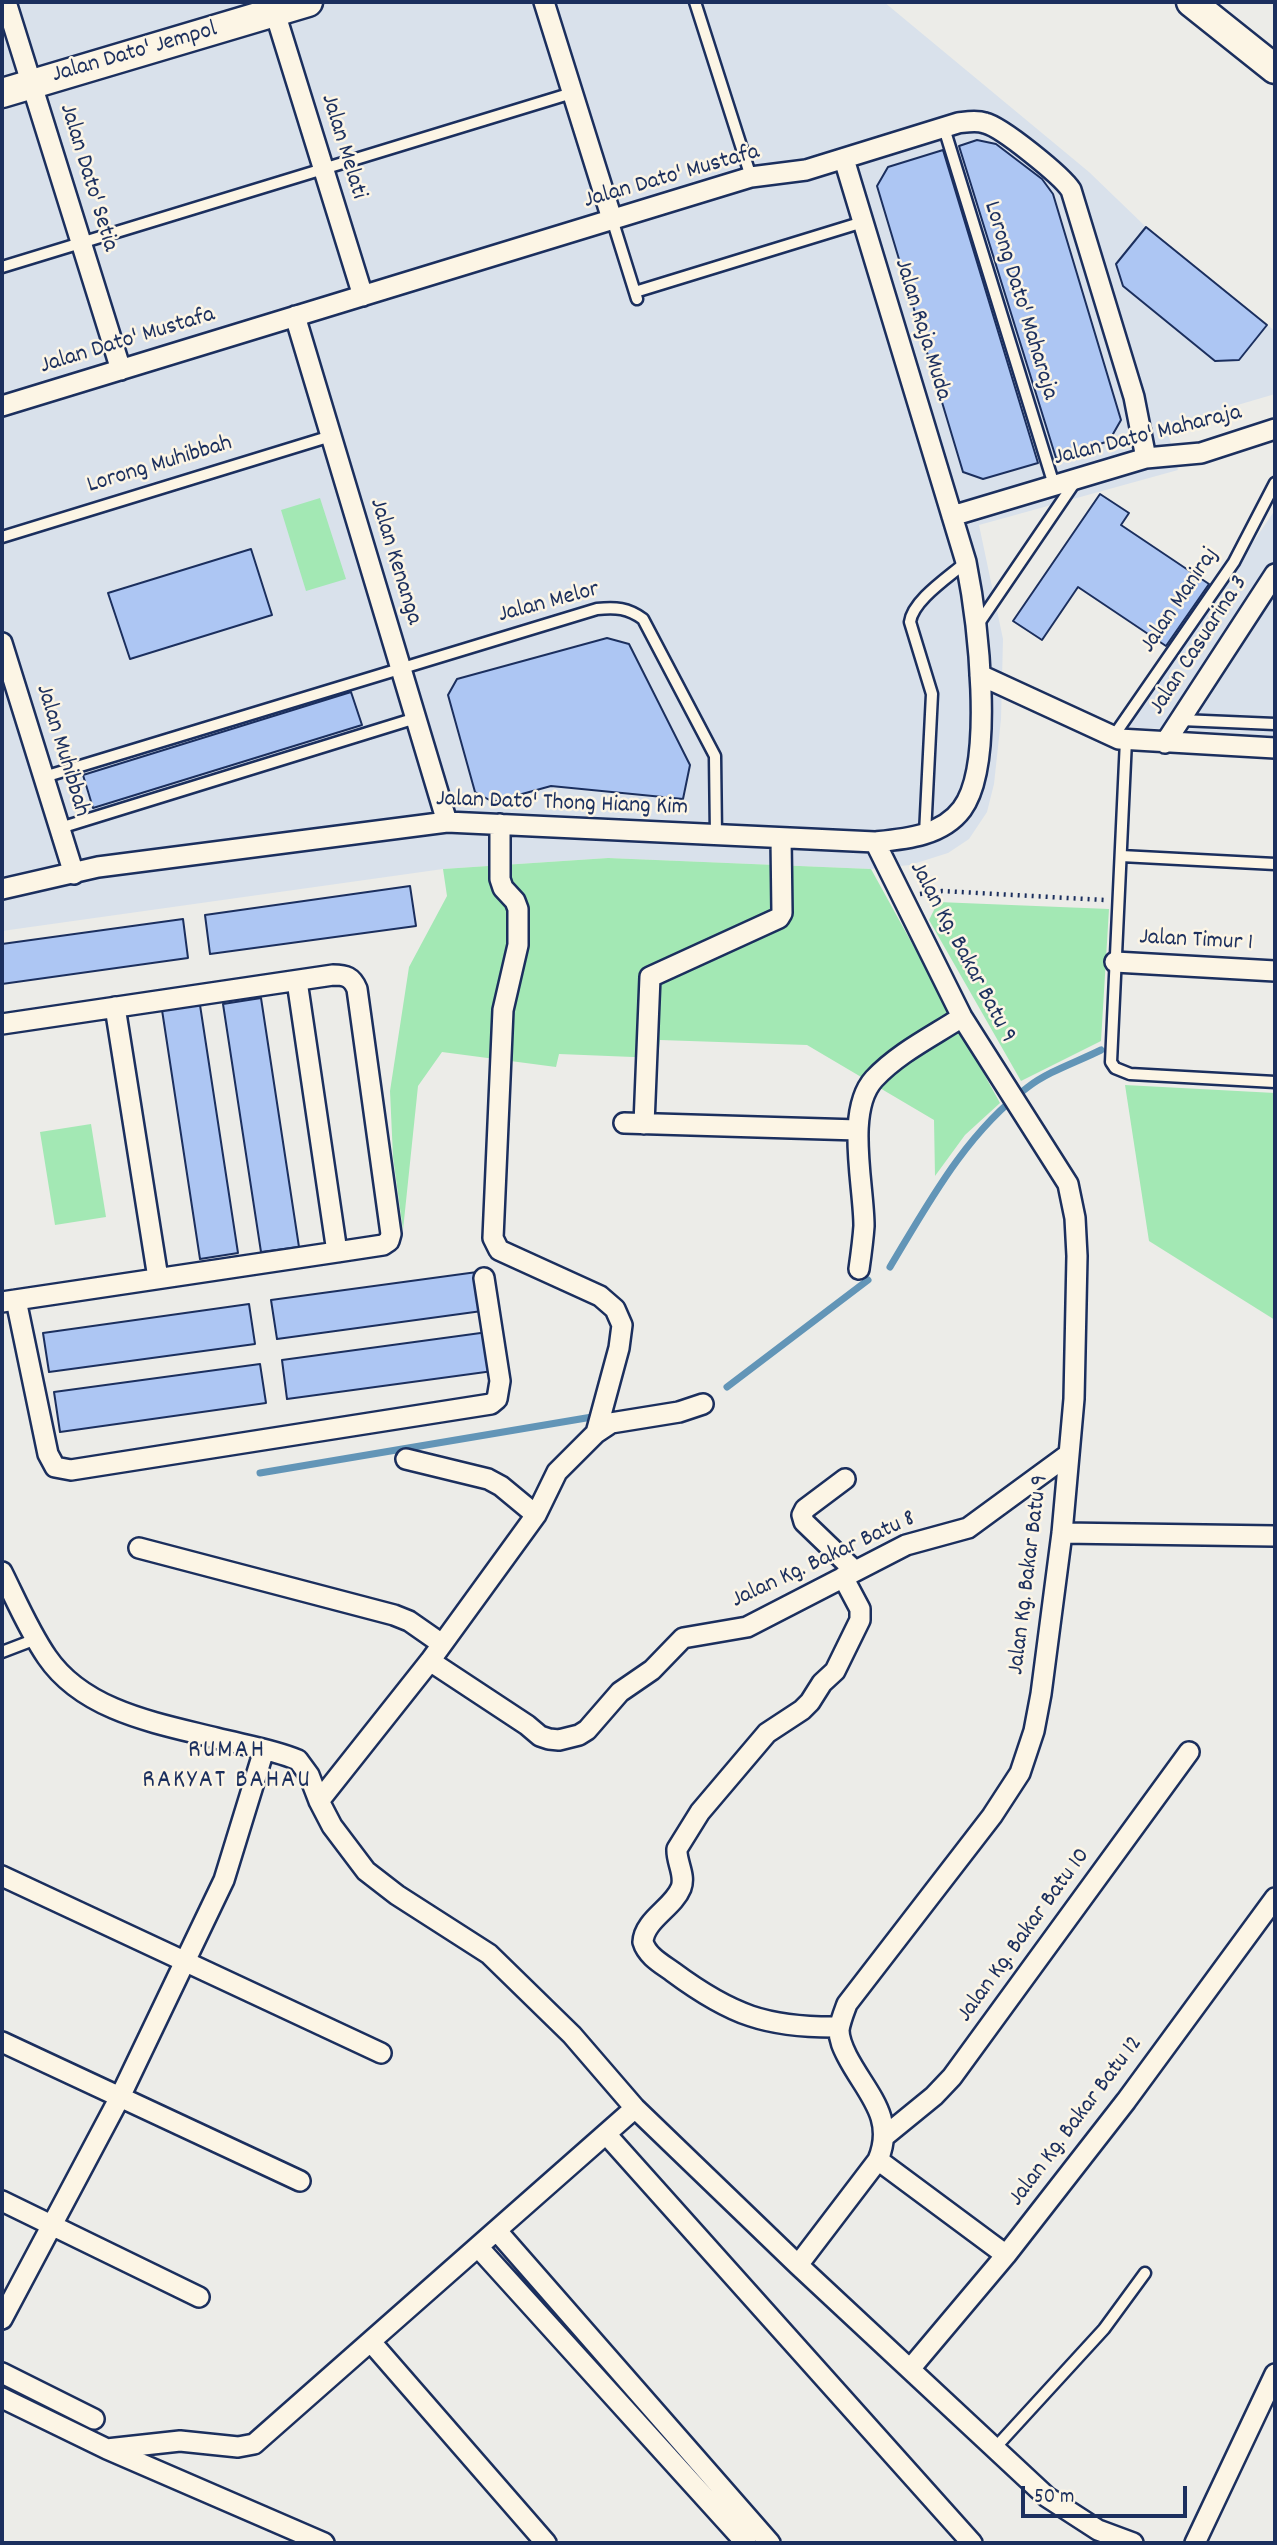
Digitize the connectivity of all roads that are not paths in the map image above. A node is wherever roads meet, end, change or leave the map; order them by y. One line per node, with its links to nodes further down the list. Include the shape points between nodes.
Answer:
1 (6, 2): 8 (street, Jalan Dato' Setia)
2 (308, 2): 6 (main road, Jalan Dato' Jempol)
3 (544, 2): 10 (street)
4 (695, 2): 14 (lane)
5 (1191, 2): 7 (main road)
6 (273, 7): 8 (main road, Jalan Dato' Jempol); 13 (street, Jalan Melati)
7 (1275, 69)
8 (32, 84): 9 (main road, Jalan Dato' Jempol); 17 (street, Jalan Dato' Setia)
9 (2, 93)
10 (572, 93): 13 (lane); 15 (street)
11 (944, 128): 12 (street, Jalan Dato' Mustafa); 25 (street, Jalan Dato' Mustafa, via 968,122 993,126 1071,190 1134,397); 28 (lane, Lorong Dato' Maharaja)
12 (844, 159): 14 (street, Jalan Dato' Mustafa, via 806,170); 16 (street, Jalan Raja Muda)
13 (323, 169): 17 (lane); 19 (street, Jalan Melati)
14 (751, 177): 15 (street, Jalan Dato' Mustafa)
15 (612, 219): 16 (lane, via 636,296); 19 (street, Jalan Dato' Mustafa)
16 (863, 222): 29 (street, Jalan Raja Muda)
17 (81, 243): 18 (lane); 21 (street, Jalan Dato' Setia)
18 (2, 267)
19 (363, 296): 20 (street, Jalan Dato' Mustafa)
20 (295, 316): 21 (street, Jalan Dato' Mustafa); 24 (street, Jalan Kenanga)
21 (121, 370): 22 (street, Jalan Dato' Mustafa)
22 (2, 406)
23 (1275, 429): 25 (street, Jalan Dato' Maharaja, via 1201,453)
24 (331, 436): 30 (lane, Lorong Muhibbah); 35 (street, Jalan Kenanga)
25 (1146, 458): 26 (street, Jalan Dato' Maharaja)
26 (1077, 479): 28 (street, Jalan Dato' Maharaja); 33 (lane)
27 (1275, 482): 40 (lane, Jalan Maniraj, via 1234,562)
28 (1054, 485): 29 (street, Jalan Dato' Maharaja)
29 (952, 516): 31 (street, Jalan Raja Muda)
30 (2, 537)
31 (966, 562): 33 (street, Jalan Raja Muda); 48 (lane, via 911,615 910,629 932,694)
32 (1275, 575): 38 (street, Jalan Casuarina 3)
33 (977, 627): 36 (street, Jalan Raja Muda)
34 (2, 643): 43 (street, Jalan Muhibbah)
35 (401, 668): 37 (street, Jalan Kenanga); 43 (lane, Jalan Melor); 47 (lane, Jalan Melor, via 597,609 630,610 651,631 715,756)
36 (980, 675): 40 (street); 48 (street, Jalan Raja Muda, via 979,748 971,790 962,809 947,824)
37 (416, 718): 44 (street, Jalan Kenanga); 46 (lane)
38 (1180, 720): 39 (lane); 41 (street, Jalan Casuarina 3)
39 (1275, 724)
40 (1120, 739): 41 (street); 51 (lane)
41 (1165, 743): 42 (street)
42 (1275, 748)
43 (44, 777): 46 (street, Jalan Muhibbah)
44 (447, 822): 45 (street, Jalan Dato' Thong Hiang Kim); 53 (street, Jalan Dato' Thong Hiang Kim)
45 (500, 824): 47 (street, Jalan Dato' Thong Hiang Kim); 71 (street, via 500,879 519,909 518,945 503,1010 493,1238 499,1250 600,1296 615,1309 622,1325 619,1348)
46 (60, 828): 53 (street, Jalan Muhibbah)
47 (716, 835): 49 (street, Jalan Dato' Thong Hiang Kim)
48 (925, 835): 50 (street, Jalan Dato' Thong Hiang Kim)
49 (781, 838): 50 (street, Jalan Dato' Thong Hiang Kim); 63 (street, via 779,918 650,977)
50 (875, 842): 59 (street, Jalan Kg. Bakar Batu 9)
51 (1121, 856): 52 (lane); 55 (lane)
52 (1275, 864)
53 (74, 873): 54 (street, Jalan Dato' Thong Hiang Kim)
54 (2, 889)
55 (1115, 962): 56 (street, Jalan Timur 1); 61 (lane, via 1110,1054 1115,1068 1130,1074)
56 (1275, 971)
57 (297, 981): 58 (street); 65 (street); 65 (street, via 341,975 349,977 357,989 391,1234 383,1245)
58 (115, 1007): 60 (street); 67 (street)
59 (962, 1017): 64 (street, via 894,1061 872,1081 863,1098); 72 (street, Jalan Kg. Bakar Batu 9, via 1073,1198 1077,1269)
60 (2, 1024)
61 (1275, 1082)
62 (624, 1123): 63 (street)
63 (644, 1124): 64 (street)
64 (858, 1130): 66 (street, via 864,1227)
65 (337, 1252): 67 (street)
66 (859, 1269)
67 (158, 1278): 69 (street)
68 (484, 1278): 69 (street, via 500,1381 497,1399 491,1404 71,1470 55,1467 48,1454)
69 (9, 1301)
70 (703, 1404): 71 (street)
71 (597, 1430): 75 (street, via 557,1472)
72 (1069, 1454): 76 (street, Jalan Kg. Bakar Batu 9); 80 (street, Jalan Kg. Bakar Batu 8, via 968,1528 921,1539)
73 (406, 1459): 75 (street, via 488,1479)
74 (845, 1479): 80 (street, via 805,1508 802,1516)
75 (536, 1515): 82 (street)
76 (1062, 1533): 77 (street); 91 (street, Jalan Kg. Bakar Batu 9, via 1034,1731 1020,1773 992,1816 855,1991)
77 (1275, 1536)
78 (139, 1549): 82 (street, via 394,1615)
79 (2, 1572): 81 (street)
80 (849, 1574): 84 (street, Jalan Kg. Bakar Batu 8, via 747,1627 683,1638 652,1670 620,1692 587,1730 559,1740 540,1736); 91 (street, via 859,1620 835,1671 802,1710 767,1732 700,1812 677,1849 681,1887 646,1930 643,1942 649,1954 722,2005 762,2021)
81 (36, 1639): 83 (lane); 85 (street, via 64,1677 108,1706)
82 (442, 1644): 84 (street)
83 (2, 1652)
84 (430, 1661): 87 (street)
85 (264, 1750): 87 (street, via 289,1756 305,1767); 90 (street, via 224,1880)
86 (1189, 1752): 97 (street, Jalan Kg. Bakar Batu 10, via 952,2077)
87 (319, 1801): 95 (street, via 366,1871 489,1954 572,2035)
88 (2, 1876): 90 (street)
89 (1275, 1898): 104 (street, Jalan Kg. Bakar Batu 12)
90 (185, 1962): 93 (street); 94 (street)
91 (839, 2027): 97 (street, via 841,2045 878,2108)
92 (2, 2042): 94 (street)
93 (381, 2053)
94 (120, 2097): 99 (street); 101 (street)
95 (635, 2108): 96 (street); 105 (street)
96 (606, 2134): 102 (street); 121 (street)
97 (885, 2136): 98 (street)
98 (878, 2160): 104 (street); 105 (street)
99 (300, 2181)
100 (2, 2201): 101 (street)
101 (51, 2225): 107 (street); 108 (street)
102 (497, 2231): 103 (street); 120 (street)
103 (478, 2247): 109 (street); 119 (street)
104 (1006, 2255): 110 (street, Jalan Kg. Bakar Batu 12)
105 (798, 2265): 110 (street)
106 (1145, 2273): 115 (lane, via 1104,2329)
107 (199, 2297)
108 (2, 2319)
109 (371, 2342): 116 (street, via 254,2444 238,2447 180,2441); 118 (street)
110 (910, 2369): 115 (street)
111 (2, 2373): 114 (street)
112 (1275, 2374): 123 (street)
113 (2, 2398): 116 (street)
114 (94, 2418)
115 (995, 2448): 122 (street, via 1070,2514)
116 (107, 2449): 117 (street)
117 (324, 2543)
118 (546, 2543)
119 (746, 2543)
120 (770, 2543)
121 (972, 2543)
122 (1133, 2543)
123 (1195, 2543)

